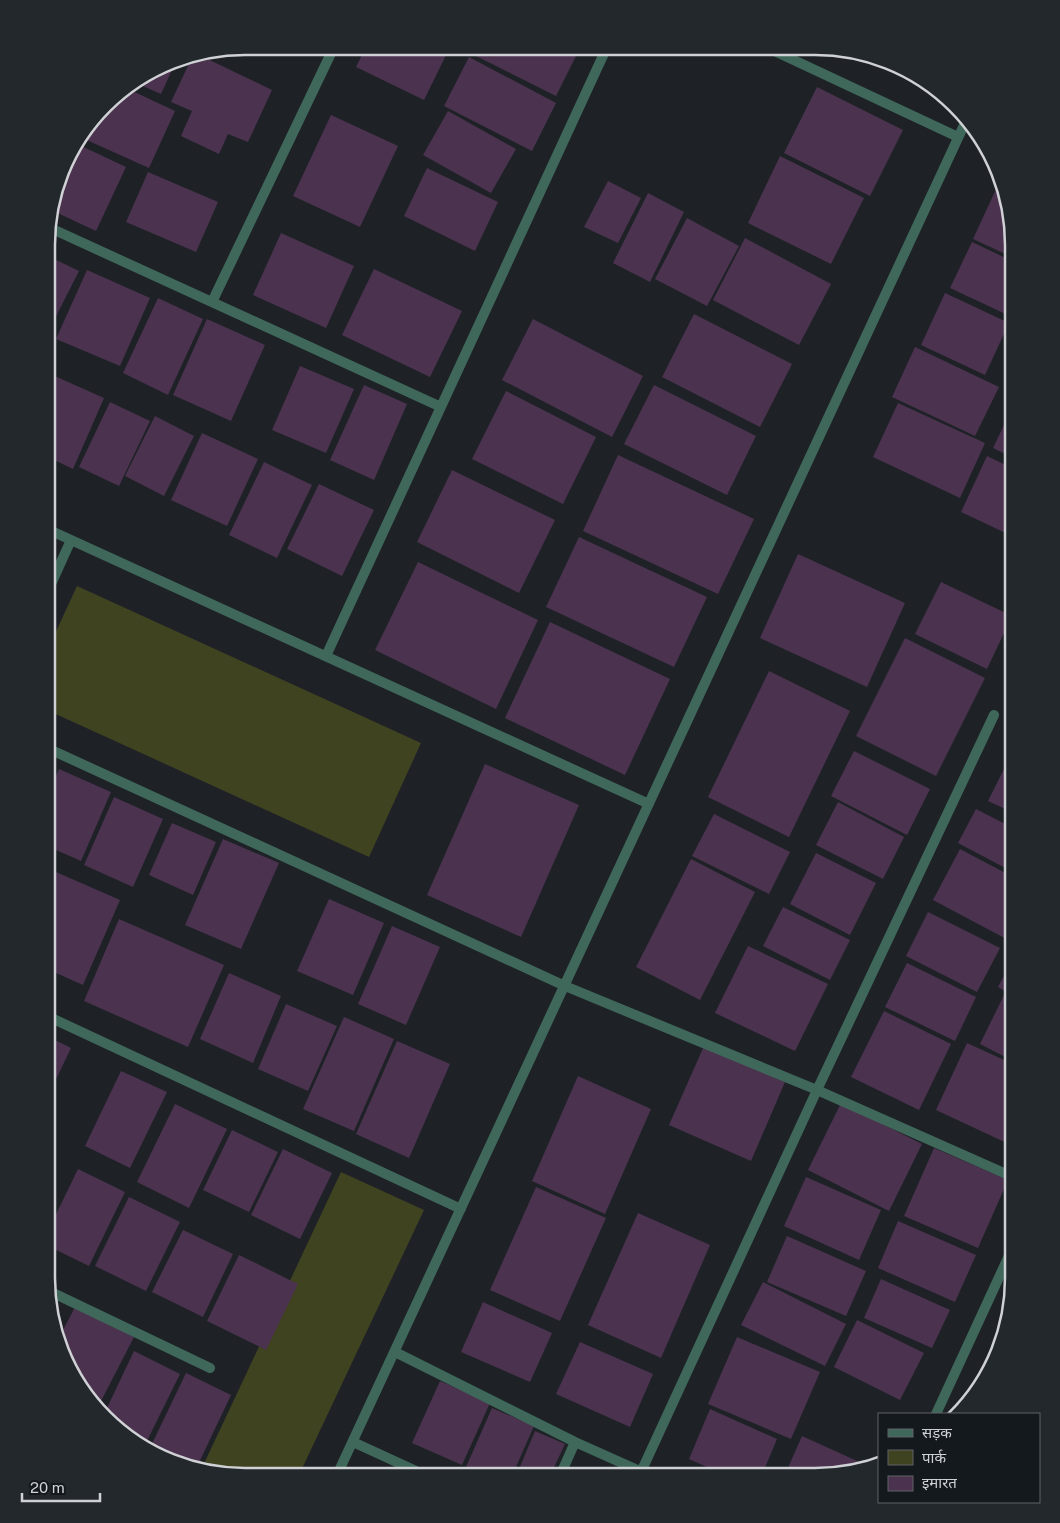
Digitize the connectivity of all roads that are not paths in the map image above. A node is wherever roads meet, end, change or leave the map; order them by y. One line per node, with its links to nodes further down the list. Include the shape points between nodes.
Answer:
1 (330, 55): 7 (street)
2 (603, 55): 8 (street)
3 (783, 55): 5 (street)
4 (963, 126): 5 (street)
5 (958, 137): 15 (street)
6 (55, 231): 7 (street)
7 (212, 302): 8 (street)
8 (441, 407): 12 (street)
9 (55, 532): 10 (street)
10 (71, 540): 11 (street); 12 (street)
11 (55, 576)
12 (326, 656): 15 (street)
13 (994, 715): 18 (street)
14 (55, 752): 16 (street)
15 (649, 804): 16 (street)
16 (564, 986): 18 (street); 20 (street)
17 (55, 1020): 20 (street)
18 (817, 1090): 19 (street); 32 (street)
19 (1005, 1173)
20 (461, 1209): 23 (street)
21 (1005, 1264): 25 (street)
22 (56, 1294): 24 (street)
23 (395, 1352): 26 (street); 27 (street)
24 (210, 1368)
25 (936, 1413)
26 (353, 1442): 28 (street); 29 (street)
27 (575, 1442): 30 (street); 31 (street)
28 (340, 1468)
29 (410, 1468)
30 (564, 1468)
31 (633, 1468)
32 (649, 1468)

